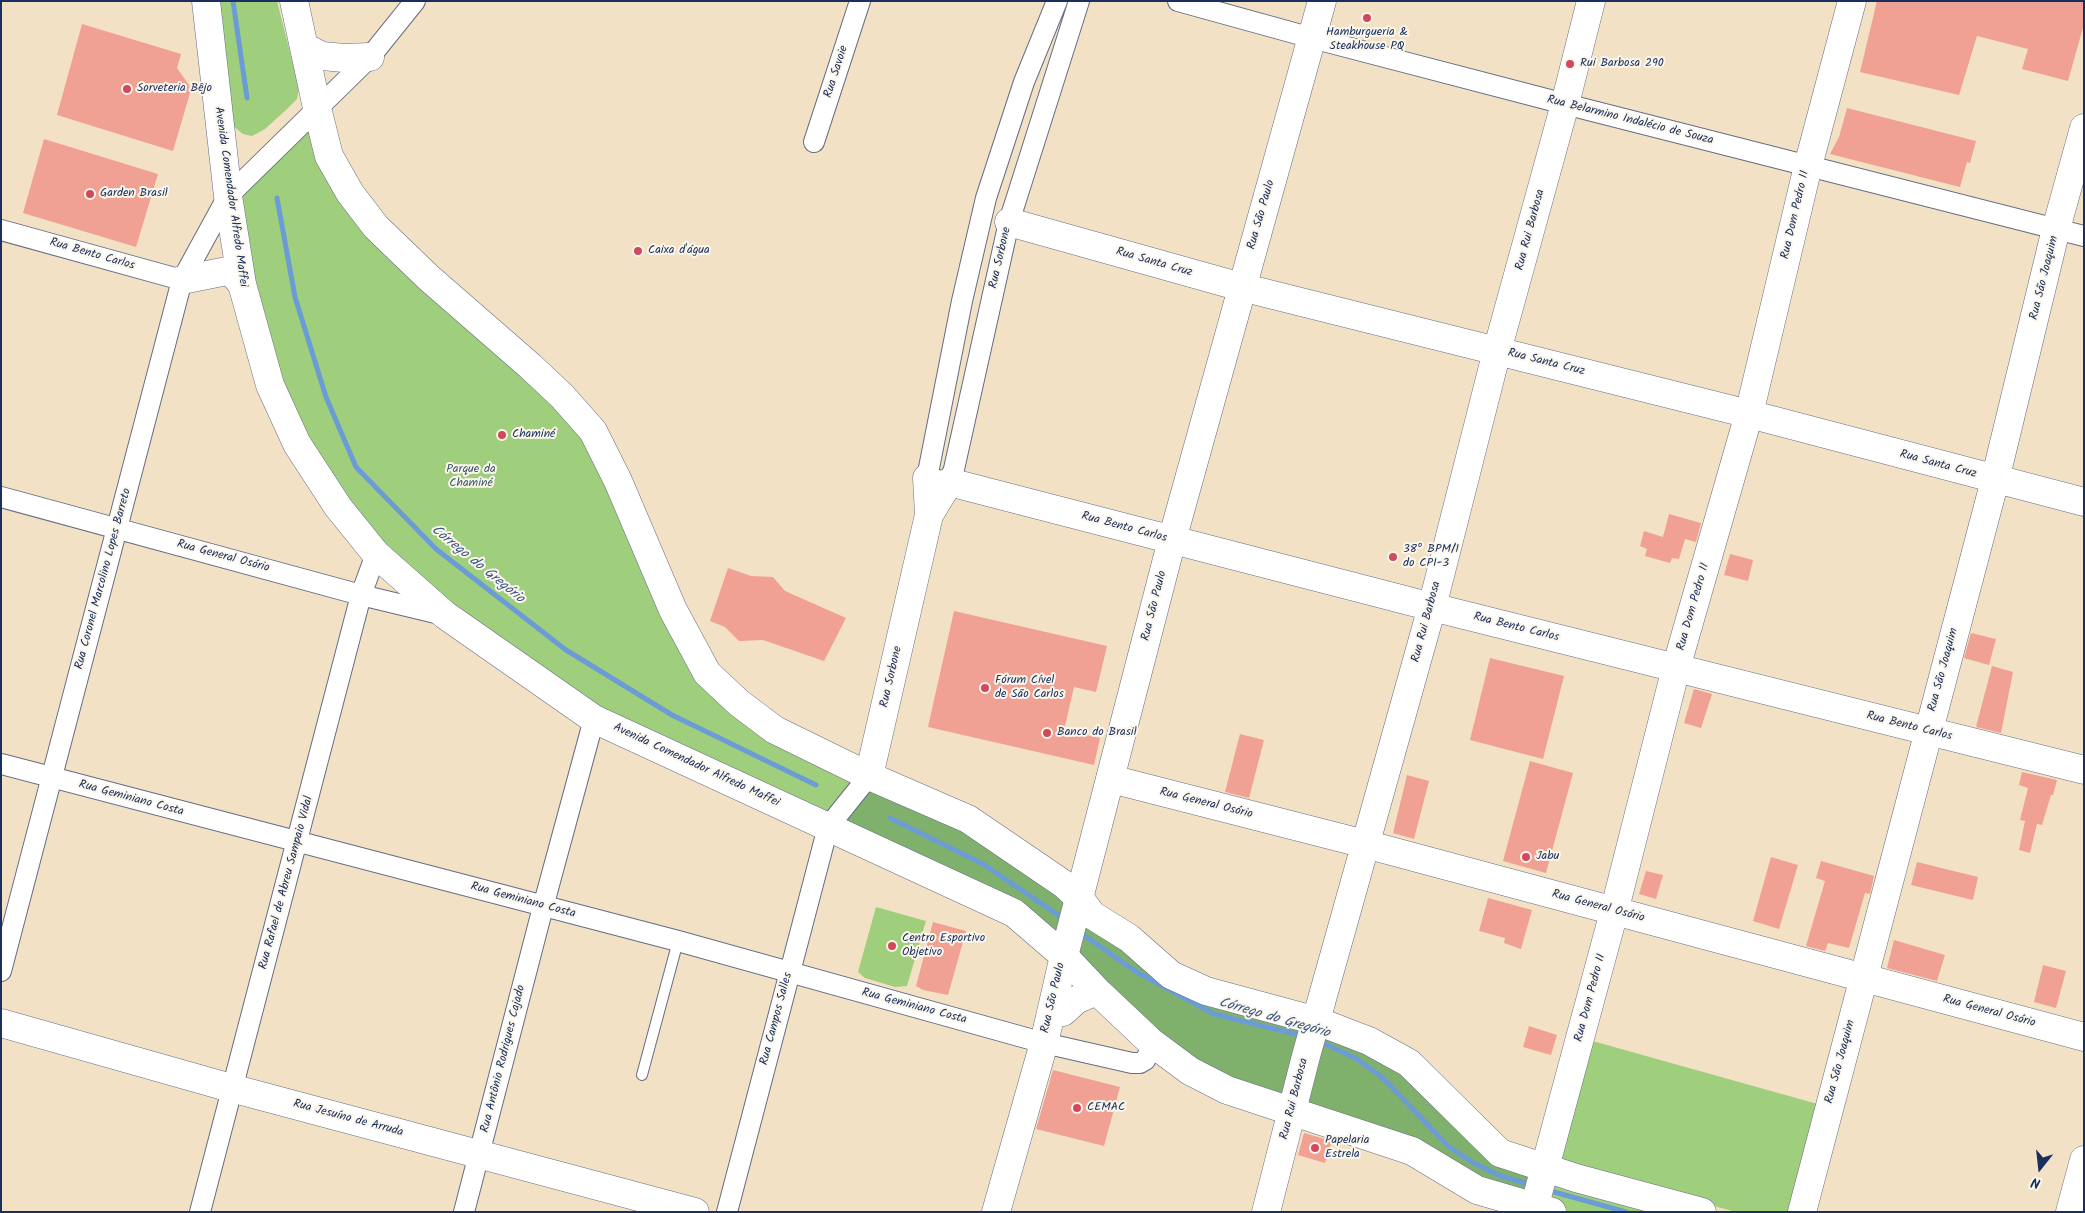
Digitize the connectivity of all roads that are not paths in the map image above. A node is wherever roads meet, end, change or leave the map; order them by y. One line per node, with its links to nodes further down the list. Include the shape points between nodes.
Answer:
1 (206, 1): 21 (main road, Avenida Comendador Alfredo Maffei)
2 (294, 1): 12 (main road)
3 (414, 1): 13 (street, Rua Coronel Marcolino Lopes Barreto)
4 (860, 1): 19 (street, Rua Savoie)
5 (1057, 1): 14 (street, Rua Sorbone)
6 (1079, 1): 15 (street, Rua Sorbone)
7 (1178, 1): 11 (street, Rua Belarmino Indalécio de Souza)
8 (1322, 1): 11 (main road, Rua São Paulo)
9 (1591, 1): 16 (main road, Rua Rui Barbosa)
10 (1852, 1): 20 (main road, Rua Dom Pedro II)
11 (1312, 38): 16 (street, Rua Belarmino Indalécio de Souza); 28 (main road, Rua São Paulo)
12 (304, 47): 13 (main road, via 322,56); 17 (main road)
13 (370, 57): 17 (street, Rua Coronel Marcolino Lopes Barreto)
14 (1024, 82): 15 (street); 31 (street, Rua Sorbone, via 986,198 962,301)
15 (1052, 90): 22 (street, Rua Sorbone)
16 (1565, 104): 20 (street, Rua Belarmino Indalécio de Souza); 29 (main road, Rua Rui Barbosa)
17 (317, 108): 21 (street, Rua Coronel Marcolino Lopes Barreto); 46 (main road, via 330,156 350,193 376,227 562,396 593,431 673,610 707,673 775,730)
18 (2084, 128): 23 (main road, Rua São Joaquim)
19 (814, 142)
20 (1808, 166): 23 (street, Rua Belarmino Indalécio de Souza); 30 (main road, Rua Dom Pedro II)
21 (228, 196): 26 (street, Rua Coronel Marcolino Lopes Barreto); 27 (main road, Avenida Comendador Alfredo Maffei)
22 (1009, 222): 28 (main road, Rua Santa Cruz); 31 (street, Rua Sorbone, via 954,470)
23 (2056, 229): 25 (street, Rua Belarmino Indalécio de Souza); 32 (main road, Rua São Joaquim)
24 (1, 230): 26 (street, Rua Bento Carlos)
25 (2084, 236)
26 (182, 280): 27 (main road, via 227,271); 35 (street, Rua Coronel Marcolino Lopes Barreto)
27 (242, 284): 37 (main road, Avenida Comendador Alfredo Maffei, via 270,385 297,444 338,507)
28 (1241, 287): 29 (main road, Rua Santa Cruz); 36 (main road, Rua São Paulo)
29 (1498, 351): 30 (main road, Rua Santa Cruz); 39 (main road, Rua Rui Barbosa)
30 (1749, 414): 32 (main road, Rua Santa Cruz); 41 (main road, Rua Dom Pedro II)
31 (938, 480): 36 (main road, Rua Bento Carlos); 46 (main road, Rua Sorbone)
32 (1995, 480): 34 (main road, Rua Santa Cruz); 43 (main road, Rua São Joaquim)
33 (1, 497): 35 (street, Rua General Osório)
34 (2084, 502)
35 (117, 529): 38 (street, Rua General Osório); 47 (street, Rua Coronel Marcolino Lopes Barreto)
36 (1172, 540): 39 (main road, Rua Bento Carlos); 48 (main road, Rua São Paulo)
37 (376, 554): 38 (street, Rua Rafael de Abreu Sampaio Vidal); 40 (main road, Avenida Comendador Alfredo Maffei)
38 (361, 595): 40 (street, Rua General Osório); 50 (street, Rua Rafael de Abreu Sampaio Vidal)
39 (1432, 607): 41 (main road, Rua Bento Carlos); 51 (main road, Rua Rui Barbosa)
40 (445, 616): 42 (main road, Avenida Comendador Alfredo Maffei)
41 (1676, 668): 43 (main road, Rua Bento Carlos); 54 (main road, Rua Dom Pedro II)
42 (594, 719): 49 (main road, Avenida Comendador Alfredo Maffei); 53 (street, Rua Antônio Rodrigues Cajado)
43 (1927, 732): 45 (main road, Rua Bento Carlos); 59 (main road, Rua São Joaquim)
44 (1, 764): 47 (street, Rua Geminiano Costa)
45 (2084, 770)
46 (869, 776): 49 (street, Rua Sorbone); 52 (main road, via 968,819 1065,885)
47 (51, 778): 50 (street, Rua Geminiano Costa); 57 (street, Rua Coronel Marcolino Lopes Barreto)
48 (1111, 779): 51 (main road, Rua General Osório); 52 (main road, Rua São Paulo)
49 (828, 826): 56 (main road, Avenida Comendador Alfredo Maffei, via 1014,913); 58 (street, Rua Campos Salles)
50 (298, 842): 53 (street, Rua Geminiano Costa); 68 (street, Rua Rafael de Abreu Sampaio Vidal)
51 (1365, 844): 54 (main road, Rua General Osório); 63 (main road, Rua Rui Barbosa)
52 (1079, 902): 56 (main road, Rua São Paulo); 63 (main road, via 1129,938 1171,975 1206,991)
53 (543, 907): 55 (street, Rua Geminiano Costa); 70 (street, Rua Antônio Rodrigues Cajado)
54 (1614, 912): 59 (main road, Rua General Osório); 72 (main road, Rua Dom Pedro II)
55 (678, 941): 58 (street, Rua Geminiano Costa); 67 (lane)
56 (1066, 949): 60 (main road, Avenida Comendador Alfredo Maffei); 61 (main road, Rua São Paulo)
57 (1, 971)
58 (789, 973): 66 (street, Rua Geminiano Costa); 76 (street, Rua Campos Salles)
59 (1863, 978): 64 (main road, Rua General Osório); 80 (main road, Rua São Joaquim)
60 (1099, 993): 61 (main road, via 1092,992 1063,1012); 65 (main road, Avenida Comendador Alfredo Maffei)
61 (1051, 1014): 66 (main road, Rua São Paulo)
62 (1, 1023): 68 (main road, Rua Jesuíno de Arruda)
63 (1316, 1024): 69 (main road, Rua Rui Barbosa); 72 (main road, via 1369,1041 1409,1063)
64 (2084, 1037)
65 (1151, 1042): 66 (street, Rua Geminiano Costa, via 1146,1060 1140,1063); 69 (main road, Avenida Comendador Alfredo Maffei, via 1190,1071 1227,1090)
66 (1044, 1043): 77 (main road, Rua São Paulo)
67 (642, 1075)
68 (231, 1088): 70 (main road, Rua Jesuíno de Arruda); 73 (street, Rua Rafael de Abreu Sampaio Vidal)
69 (1292, 1112): 72 (main road, Avenida Comendador Alfredo Maffei, via 1412,1151 1477,1190); 78 (main road, Rua Rui Barbosa)
70 (480, 1153): 74 (street, Rua Antônio Rodrigues Cajado); 75 (main road, Rua Jesuíno de Arruda)
71 (2084, 1160): 81 (main road)
72 (1541, 1195): 79 (main road, via 1576,1178)
73 (200, 1212)
74 (464, 1212)
75 (695, 1212)
76 (727, 1212)
77 (996, 1212)
78 (1266, 1212)
79 (1702, 1212)
80 (1802, 1212)
81 (2070, 1212)

